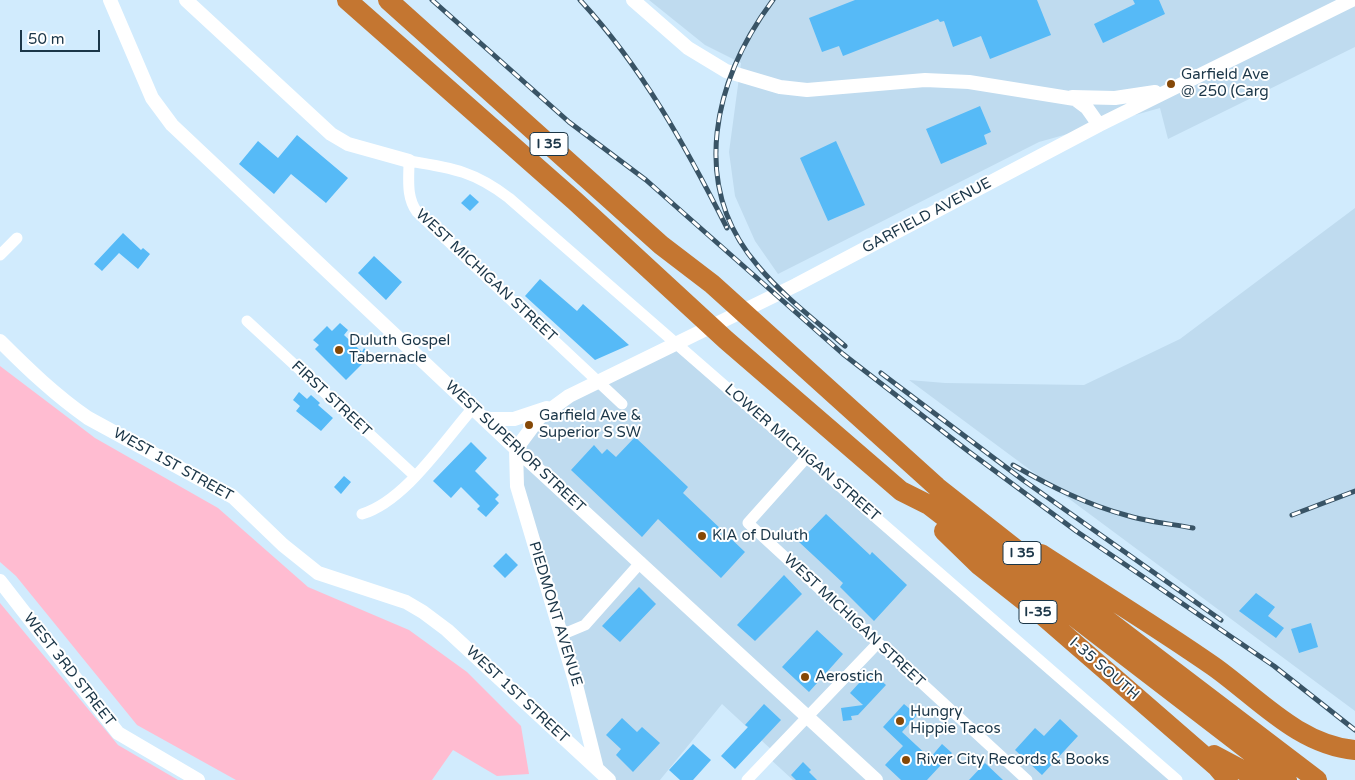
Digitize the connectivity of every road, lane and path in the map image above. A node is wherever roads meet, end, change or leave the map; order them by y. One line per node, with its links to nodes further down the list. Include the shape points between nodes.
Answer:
1 (110, 0): 17 (street, WEST SUPERIOR STREET, via 152,98 172,125)
2 (186, 0): 10 (street, via 331,134 348,144)
3 (347, 0): 23 (highway, I 35, via 569,195 726,340)
4 (388, 0): 22 (highway, I 35, via 661,245 712,284)
5 (634, 0): 8 (street, via 688,48 726,71 780,87 807,90 926,80 969,82)
6 (1352, 0): 7 (street, GARFIELD AVENUE)
7 (1173, 89): 8 (street, via 1115,98); 9 (street, GARFIELD AVENUE)
8 (1067, 97): 9 (street, via 1087,108)
9 (1099, 125): 16 (street, GARFIELD AVENUE, via 796,285)
10 (409, 161): 15 (street, WEST MICHIGAN STREET, via 409,194 417,212); 20 (street, LOWER MICHIGAN STREET, via 464,171 491,184)
11 (17, 238): 12 (street)
12 (0, 254)
13 (247, 322): 21 (street, FIRST STREET)
14 (0, 341): 32 (street, WEST 1ST STREET, via 67,404 233,497 283,545 318,572 392,597 424,612 447,630)
15 (622, 404)
16 (552, 406): 18 (street, via 514,419); 19 (street, GARFIELD AVENUE)
17 (473, 408): 18 (street, WEST SUPERIOR STREET); 21 (street)
18 (484, 419): 19 (street, WEST SUPERIOR STREET)
19 (516, 449): 25 (street, WEST SUPERIOR STREET); 27 (street, PIEDMONT AVENUE, via 517,486)
20 (807, 457): 28 (street, WEST MICHIGAN STREET, via 748,523); 39 (street, LOWER MICHIGAN STREET)
21 (415, 476): 24 (street, via 385,505)
22 (937, 487): 31 (highway, via 1214,667 1268,711 1319,741); 42 (highway, I 35)
23 (901, 491): 30 (highway, I-35 SOUTH / I-35, via 980,566 1042,615); 41 (highway, I 35, via 930,505)
24 (362, 514)
25 (641, 562): 27 (street, via 585,625); 29 (street, WEST SUPERIOR STREET)
26 (0, 580): 34 (street, WEST 3RD STREET, via 118,733)
27 (561, 635): 32 (street, PIEDMONT AVENUE, via 576,681)
28 (878, 643): 29 (street); 38 (street, WEST MICHIGAN STREET)
29 (806, 718): 36 (street); 37 (street, WEST SUPERIOR STREET)
30 (1176, 732): 33 (highway, I-35 SOUTH / I-35); 40 (highway)
31 (1355, 750)
32 (597, 774): 35 (street, WEST 1ST STREET)
33 (1222, 774)
34 (198, 780)
35 (609, 780)
36 (748, 780)
37 (876, 780)
38 (1026, 780)
39 (1176, 780)
40 (1261, 780)
41 (1287, 780)
42 (1317, 780)

